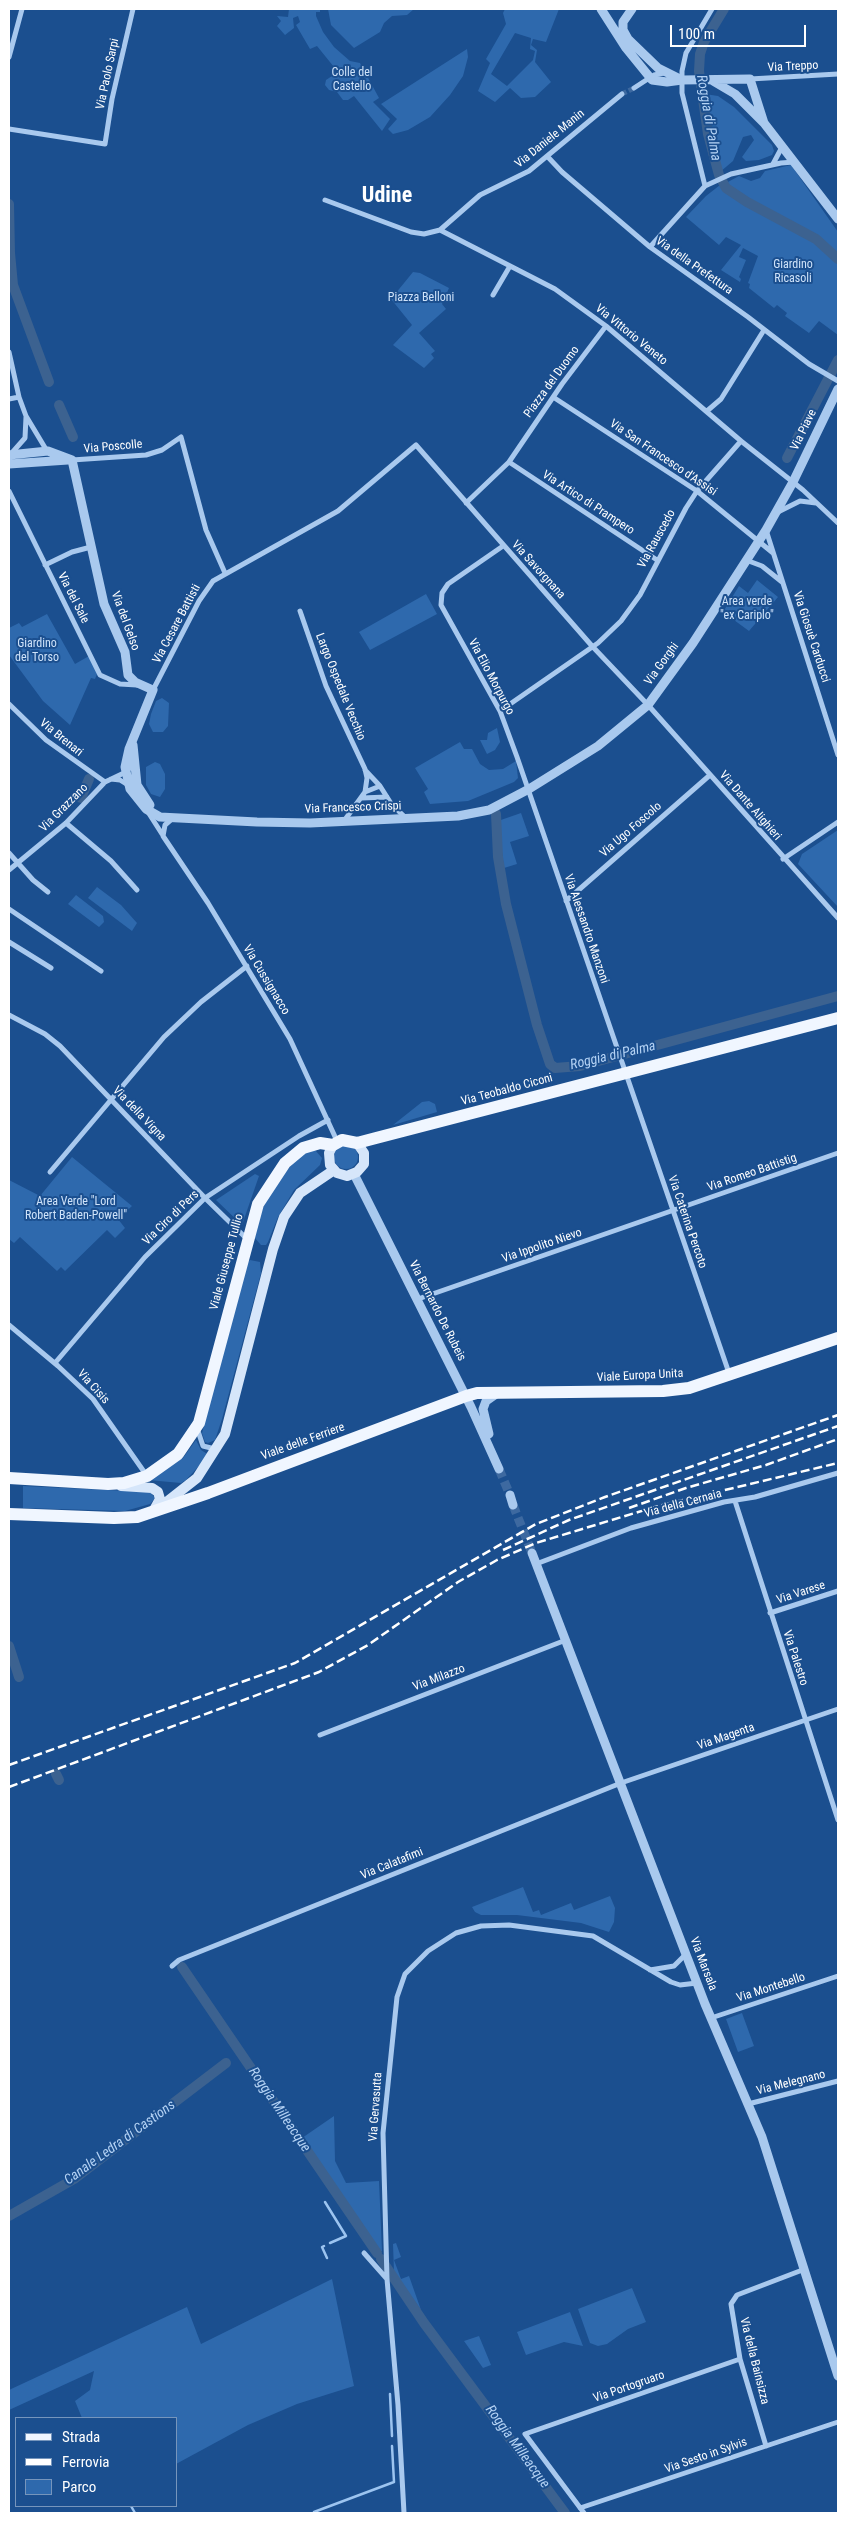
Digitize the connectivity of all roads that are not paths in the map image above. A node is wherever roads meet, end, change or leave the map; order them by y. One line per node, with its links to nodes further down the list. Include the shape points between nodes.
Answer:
1 (22, 9): 7 (street)
2 (133, 9): 17 (street, Via Paolo Sarpi, via 104,144)
3 (632, 9): 6 (street)
4 (712, 9): 11 (street, via 686,53)
5 (603, 12): 6 (street, via 614,20); 10 (street)
6 (625, 19): 8 (street, via 623,30 628,39)
7 (9, 57)
8 (667, 73): 10 (street); 11 (street)
9 (838, 74): 13 (street, Via Treppo)
10 (649, 78): 11 (street, via 660,82); 14 (street)
11 (682, 80): 12 (street); 22 (street, via 682,93)
12 (707, 80): 13 (street); 16 (street, via 724,86)
13 (750, 80): 16 (street)
14 (634, 88)
15 (622, 94): 19 (street, Via Daniele Manin)
16 (764, 122): 18 (street)
17 (9, 129)
18 (783, 146): 20 (street); 21 (street)
19 (547, 156): 25 (street, Via Daniele Manin, via 517,178 480,195); 26 (street, Via della Prefettura)
20 (795, 162): 21 (street); 24 (street)
21 (773, 164): 22 (street, via 724,177)
22 (705, 186): 26 (street)
23 (325, 200): 25 (street, via 411,232 424,234)
24 (838, 218)
25 (440, 230): 27 (street, Via Vittorio Veneto)
26 (650, 247): 30 (street, Via della Prefettura)
27 (510, 266): 28 (street); 29 (street, Via Vittorio Veneto, via 555,289)
28 (493, 295)
29 (606, 326): 35 (street, Piazza del Duomo); 37 (street, Via Vittorio Veneto)
30 (764, 330): 32 (street, Via della Prefettura); 37 (street, via 721,399)
31 (9, 352): 34 (street)
32 (836, 380)
33 (838, 389): 45 (street, Via Piave)
34 (19, 397): 36 (street); 38 (street)
35 (553, 397): 44 (street, Piazza del Duomo); 47 (street, Via San Francesco d'Assisi)
36 (9, 399)
37 (707, 411): 39 (street, Via Vittorio Veneto)
38 (26, 416): 41 (street); 42 (street, via 25,438)
39 (741, 442): 45 (street, Via Vittorio Veneto); 47 (street, Via Rauscedo)
40 (416, 445): 48 (street, Via Savorgnana); 60 (street, Via Cesare Battisti, via 338,511)
41 (48, 451): 42 (street); 43 (street)
42 (9, 458): 43 (street)
43 (72, 460): 55 (street, Via del Gelso); 60 (street, Via Poscolle, via 146,455 162,450 181,437 204,524)
44 (509, 462): 48 (street, Piazza del Duomo); 57 (street, Via Artico di Prampero)
45 (793, 482): 49 (street, Via Vittorio Veneto); 50 (street, Via Gorghi)
46 (9, 491): 59 (street, Via del Sale)
47 (697, 491): 53 (street, Via San Francesco d'Assisi); 57 (street, Via Rauscedo)
48 (466, 503): 54 (street, Via Savorgnana)
49 (817, 504): 50 (street, via 800,501); 51 (street, Via Vittorio Veneto)
50 (775, 514): 52 (street, Via Gorghi)
51 (838, 523)
52 (766, 530): 53 (street, Via Gorghi); 56 (street, Via Giosuè Carducci)
53 (759, 541): 56 (street); 58 (street, Via Gorghi)
54 (503, 546): 63 (street, Via Savorgnana); 68 (street, Via Elio Morpurgo, via 448,584 442,593 441,605)
55 (91, 547): 59 (street); 64 (street, Via del Gelso, via 104,604 125,652 128,675)
56 (773, 553): 61 (street, Via Giosuè Carducci)
57 (657, 560): 63 (street, Via Rauscedo, via 632,609)
58 (746, 560): 61 (street, Via Giosuè Carducci, via 762,566); 67 (street, Via Gorghi)
59 (45, 564): 64 (street, Via del Sale, via 100,675 120,684)
60 (225, 572): 65 (street, Via Cesare Battisti, via 199,601)
61 (783, 583): 70 (street, Via Giosuè Carducci)
62 (300, 611): 72 (street, Largo Ospedale Vecchio, via 326,686)
63 (592, 646): 67 (street, Via Savorgnana); 68 (street, Via Rauscedo)
64 (141, 685): 65 (street)
65 (153, 690): 69 (street)
66 (9, 704): 76 (street, Via Brenari, via 46,740)
67 (648, 705): 74 (street, Via Dante Alighieri); 79 (street, Via Gorghi, via 598,746)
68 (500, 711): 79 (street, Via Elio Morpurgo)
69 (133, 738): 71 (street); 73 (street, via 127,754)
70 (838, 755)
71 (133, 764): 73 (street, Via Grazzano); 84 (street, via 143,798 155,810)
72 (365, 770): 78 (street, Largo Ospedale Vecchio); 80 (street, Largo Ospedale Vecchio)
73 (126, 772): 75 (street, Via Grazzano); 77 (street)
74 (710, 775): 91 (street, Via Dante Alighieri); 96 (street, Via Ugo Foscolo)
75 (110, 779): 76 (street, Via Grazzano); 77 (street, via 120,780)
76 (104, 782): 88 (street, Via Grazzano)
77 (129, 786): 83 (street)
78 (380, 786): 80 (street); 81 (street, Largo Ospedale Vecchio)
79 (529, 790): 85 (street, Via Francesco Crispi, via 481,813); 96 (street, Via Alessandro Manzoni)
80 (365, 792): 82 (street, Largo Ospedale Vecchio)
81 (387, 797): 82 (street); 85 (street, Largo Ospedale Vecchio)
82 (362, 798): 86 (street, Largo Ospedale Vecchio)
83 (146, 809): 84 (street, via 156,816); 89 (street, Via Cussignacco)
84 (173, 818): 86 (street, Via Francesco Crispi); 89 (street, via 165,825)
85 (406, 818): 86 (street, Via Francesco Crispi)
86 (344, 822)
87 (838, 822): 91 (street)
88 (66, 823): 92 (street, Via Grazzano); 94 (street, via 111,861)
89 (164, 836): 100 (street, Via Cussignacco)
90 (9, 853): 92 (street)
91 (783, 859): 98 (street, Via Dante Alighieri)
92 (17, 863): 93 (street, Via Grazzano); 95 (street)
93 (9, 870)
94 (137, 890)
95 (48, 892)
96 (566, 901): 105 (street, Via Alessandro Manzoni)
97 (9, 909): 102 (street)
98 (838, 918)
99 (9, 942): 101 (street)
100 (247, 966): 106 (street, via 201,1002 164,1037); 107 (street, Via Cussignacco, via 290,1040)
101 (51, 968)
102 (101, 971)
103 (9, 1015): 106 (street, Via della Vigna, via 46,1034)
104 (838, 1018): 105 (main road, Via Teobaldo Ciconi)
105 (624, 1068): 109 (main road, Via Teobaldo Ciconi); 115 (street, Via Caterina Percoto)
106 (111, 1099): 112 (street); 114 (street, Via della Vigna)
107 (328, 1120): 108 (street, Via Cussignacco); 114 (street, Via Ciro di Pers)
108 (335, 1143): 109 (main road, via 347,1139); 111 (main road, via 328,1157); 116 (main road, Viale Giuseppe Tullio, via 314,1144 290,1157 258,1204)
109 (357, 1143): 113 (main road, via 363,1150 364,1160 360,1170)
110 (838, 1153): 115 (street, Via Romeo Battistig)
111 (334, 1170): 113 (main road, via 343,1175); 125 (main road, via 300,1193 284,1217 225,1434)
112 (50, 1172)
113 (354, 1174): 117 (street, Via Bernardo De Rubeis)
114 (205, 1198): 116 (street, Via della Vigna); 120 (street, Via Ciro di Pers, via 144,1257)
115 (673, 1212): 117 (street, Via Ippolito Nievo); 121 (street, Via Caterina Percoto)
116 (247, 1239): 124 (main road, Viale Giuseppe Tullio)
117 (418, 1300): 123 (street, Via Bernardo De Rubeis)
118 (9, 1325): 120 (street, Via Cisis)
119 (838, 1338): 121 (main road, Viale Europa Unita)
120 (55, 1363): 127 (street, Via Cisis, via 93,1399)
121 (730, 1376): 122 (main road, Viale Europa Unita, via 689,1388 663,1391)
122 (496, 1394): 123 (main road, Viale Europa Unita); 123 (street, Via Bernardo De Rubeis, via 486,1401 483,1413 498,1465)
123 (466, 1396): 133 (main road, Viale delle Ferriere)
124 (198, 1428): 125 (street, via 203,1446); 127 (main road, Viale Giuseppe Tullio, via 178,1454)
125 (217, 1448): 133 (main road, Viale delle Ferriere, via 186,1489)
126 (838, 1473): 131 (street, Via della Cernaia)
127 (147, 1476): 129 (main road)
128 (9, 1478): 129 (main road)
129 (108, 1484): 133 (main road, via 156,1490 160,1495 159,1501)
130 (510, 1495): 132 (street)
131 (735, 1501): 136 (street, Via della Cernaia, via 631,1528); 138 (street, Via Palestro)
132 (514, 1505)
133 (150, 1513): 134 (main road, Viale delle Ferriere, via 125,1518)
134 (9, 1514)
135 (532, 1553): 136 (street)
136 (536, 1564): 139 (street, Via Marsala)
137 (838, 1591): 138 (street, Via Varese)
138 (770, 1613): 141 (street, Via Palestro)
139 (566, 1640): 142 (street, Via Milazzo); 143 (street, Via Marsala)
140 (838, 1710): 141 (street, Via Magenta)
141 (805, 1720): 143 (street, Via Magenta); 144 (street, Via Palestro)
142 (320, 1735)
143 (621, 1783): 145 (street, Via Marsala); 146 (street, Via Calatafimi, via 186,1957)
144 (838, 1820)
145 (686, 1953): 147 (street, via 674,1966); 149 (street, Via Marsala)
146 (172, 1966)
147 (650, 1970): 149 (street, Via Gervasutta, via 680,1985); 155 (street, Via Gervasutta, via 593,1936 530,1926 493,1925 467,1928 456,1933 438,1943 410,1967 397,1997 384,2108)
148 (838, 1976): 150 (street, Via Montebello)
149 (697, 1983): 150 (street, Via Marsala)
150 (711, 2018): 152 (street, Via Marsala)
151 (838, 2081): 152 (street, Via Melegnano)
152 (748, 2104): 154 (street, Via Marsala)
153 (364, 2253): 155 (street)
154 (804, 2269): 156 (street, Via della Bainsizza, via 733,2299 731,2311); 157 (street, Via Marsala)
155 (387, 2276): 162 (street, Via Gervasutta)
156 (740, 2359): 159 (street, Via Portogruaro); 160 (street, Via della Bainsizza)
157 (838, 2376)
158 (838, 2422): 160 (street, Via Sesto in Sylvis)
159 (525, 2434): 161 (street, Via Sesto in Sylvis)
160 (766, 2446): 161 (street, Via Sesto in Sylvis)
161 (582, 2511)
162 (404, 2513)

